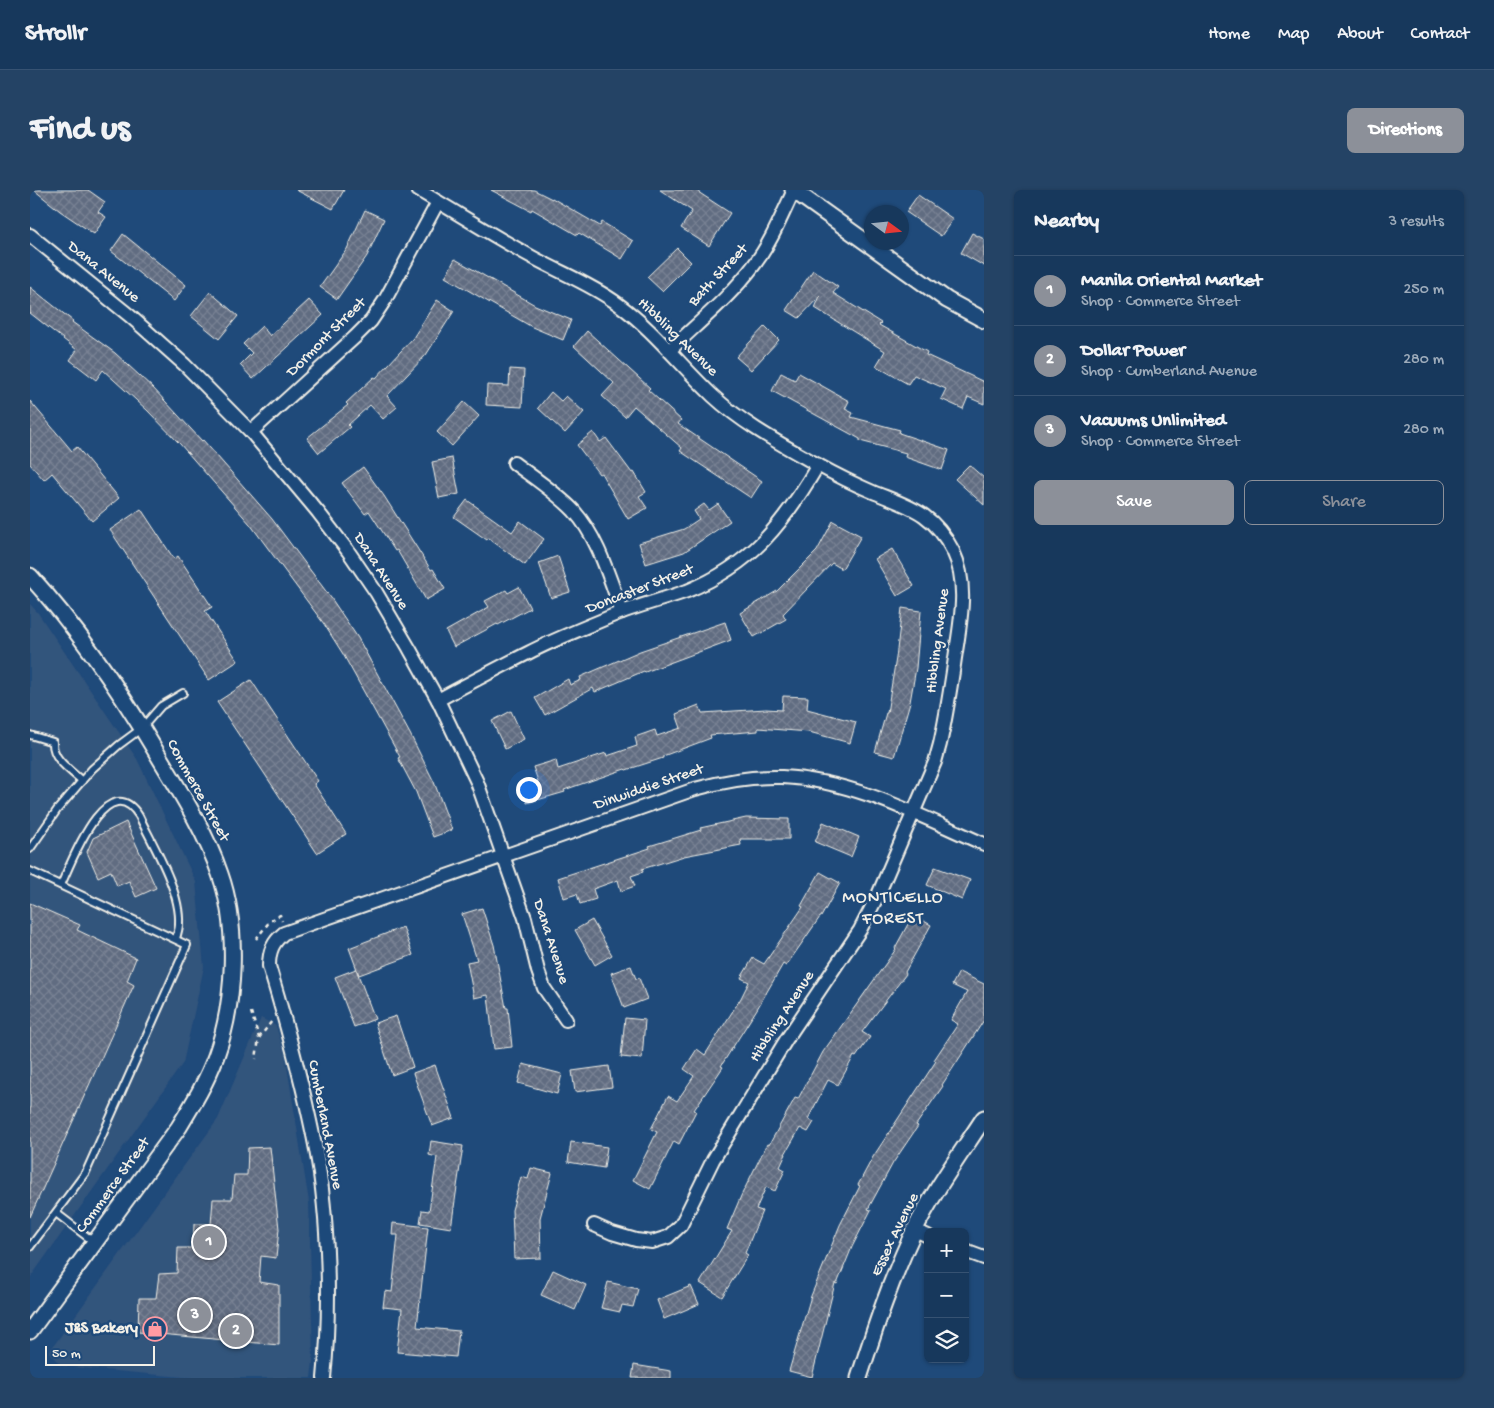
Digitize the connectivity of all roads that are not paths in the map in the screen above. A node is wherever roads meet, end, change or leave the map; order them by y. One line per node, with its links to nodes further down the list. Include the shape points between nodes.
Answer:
1 (418, 190): 3 (street, Hibbling Avenue)
2 (794, 190): 5 (street, via 947,300); 6 (street, Bath Street, via 754,265)
3 (438, 202): 6 (street, Hibbling Avenue, via 533,258 599,290); 7 (street, Dormont Street, via 385,300 370,321)
4 (30, 235): 7 (street, Dana Avenue, via 130,316)
5 (984, 320)
6 (670, 350): 9 (street, Hibbling Avenue, via 722,403 764,434)
7 (251, 432): 13 (street, Dana Avenue, via 348,551 376,592)
8 (514, 463): 11 (street, via 566,503 585,524)
9 (818, 465): 11 (street, Doncaster Street, via 783,520 742,561 697,587); 17 (street, Hibbling Avenue, via 924,515 946,538 958,565 962,583 961,615 945,722 935,762)
10 (30, 576): 14 (street, Commerce Street, via 106,672)
11 (622, 612): 13 (street, Doncaster Street, via 529,652)
12 (183, 693): 14 (lane, via 161,706)
13 (438, 700): 20 (street, Dana Avenue, via 477,782)
14 (142, 728): 16 (lane); 30 (street, Commerce Street, via 194,817 220,875 232,948 231,993 216,1056 199,1094 179,1127)
15 (30, 735): 16 (lane, via 53,742 52,748 61,762)
16 (82, 780): 19 (lane)
17 (913, 814): 18 (street, Dinwiddie Street); 20 (street, Dinwiddie Street, via 826,782 781,777 742,778 695,788); 28 (street, Hibbling Avenue, via 860,930 761,1080 713,1160 682,1225 668,1237 652,1242 612,1234)
18 (984, 844)
19 (30, 849)
20 (504, 856): 23 (street, Dinwiddie Street); 25 (street, Dana Avenue, via 526,918 544,988)
21 (30, 871): 22 (lane)
22 (61, 885): 24 (lane); 24 (lane, via 77,849 101,810 121,802 133,806 172,884 178,906)
23 (327, 917): 35 (street, Cumberland Avenue, via 284,933 272,945 269,955 269,966 316,1151 326,1238)
24 (176, 939): 27 (lane, via 187,944 184,954 86,1172)
25 (566, 1020)
26 (984, 1118): 29 (street, Essex Avenue, via 943,1182)
27 (56, 1213): 30 (lane); 31 (lane)
28 (594, 1225)
29 (921, 1233): 36 (street, Essex Avenue, via 876,1324)
30 (94, 1242): 34 (street, Commerce Street)
31 (30, 1247)
32 (969, 1252): 33 (street)
33 (984, 1258)
34 (30, 1331)
35 (324, 1378)
36 (859, 1378)

